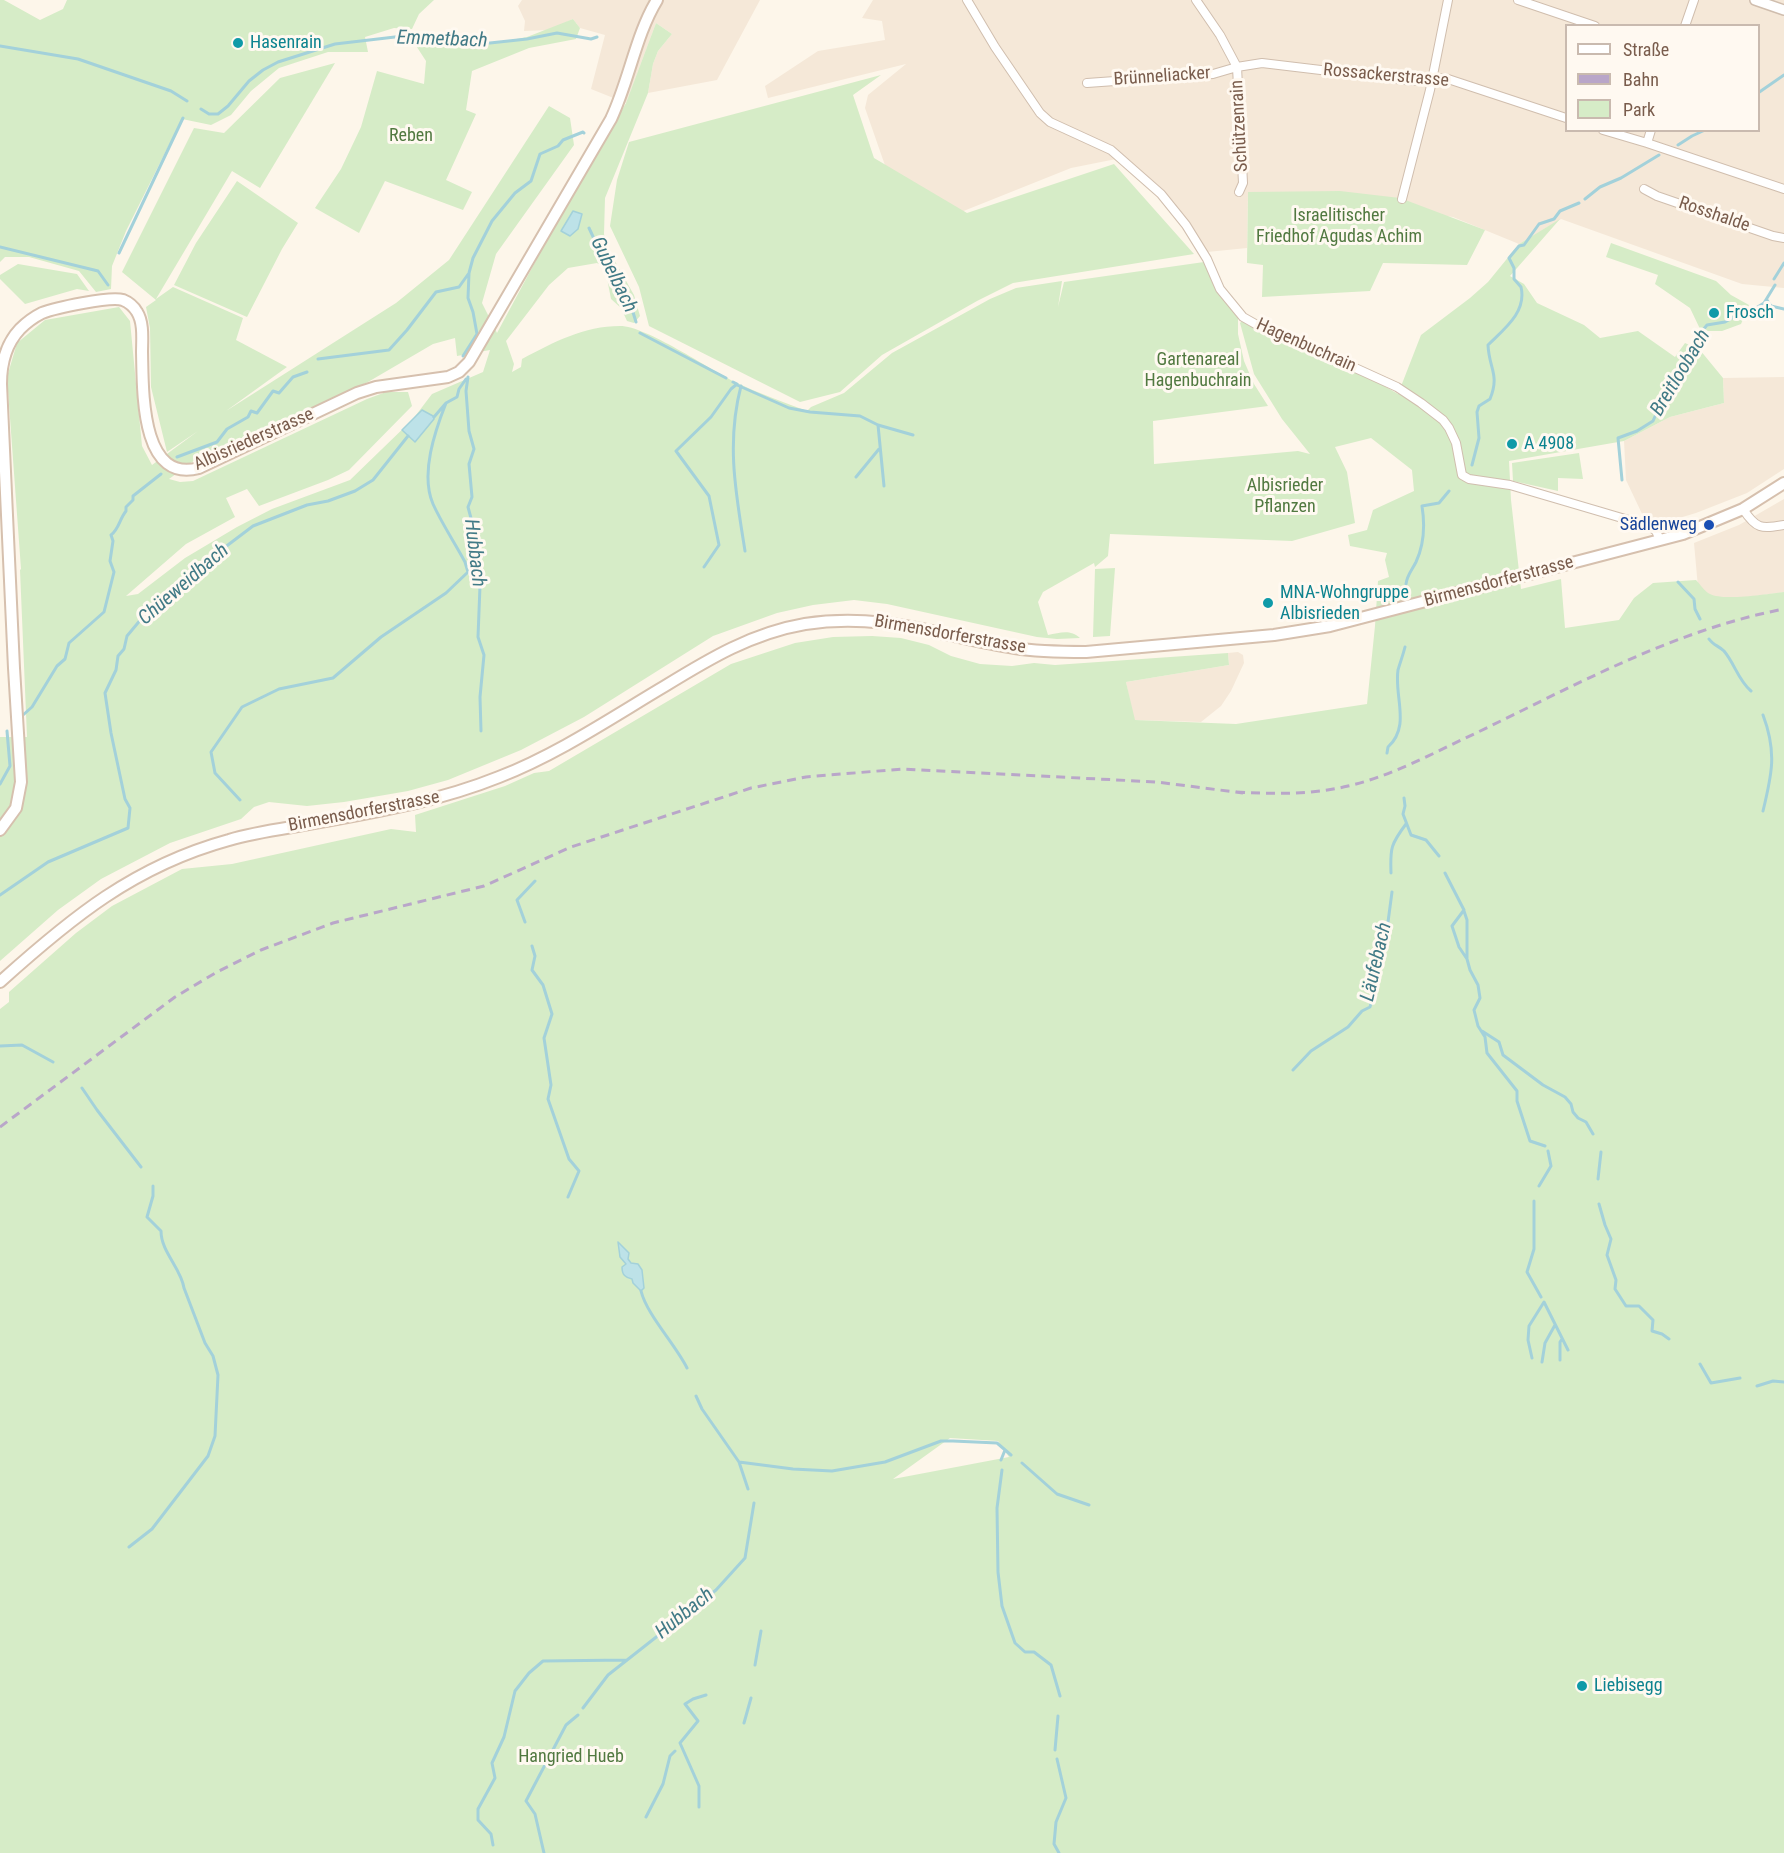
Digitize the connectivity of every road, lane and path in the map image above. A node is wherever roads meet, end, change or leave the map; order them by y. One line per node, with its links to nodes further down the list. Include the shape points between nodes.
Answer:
1 (657, 0): 27 (main road, Albisriederstrasse, via 611,119 469,362 453,375 367,389 200,468 186,470 163,461 153,443 144,395 141,323 129,304 105,300 58,308 32,319 16,334 5,352 1,384 21,782 16,808)
2 (967, 0): 26 (street, Hagenbuchrain, via 1040,113 1050,122 1111,150 1161,194 1186,225 1220,289 1243,317 1397,387 1421,403 1449,428 1462,475 1649,526)
3 (1196, 0): 11 (street, Schützenrain)
4 (1448, 0): 12 (street)
5 (1518, 0): 9 (street)
6 (1694, 0): 10 (street)
7 (1755, 0): 8 (street)
8 (1784, 10)
9 (1589, 24)
10 (1686, 24)
11 (1237, 67): 12 (street, Rossackerstrasse, via 1262,63 1413,81); 13 (street, Brünneliacker, via 1213,74); 20 (street, Schützenrain, via 1243,183)
12 (1432, 78): 14 (street, Rossackerstrasse, via 1445,78); 21 (street)
13 (1087, 83)
14 (1565, 118)
15 (1610, 132): 17 (street)
16 (1650, 132): 17 (street)
17 (1647, 143): 19 (street)
18 (1644, 189): 22 (street, Rosshalde)
19 (1784, 189)
20 (1239, 192)
21 (1402, 199)
22 (1784, 238)
23 (1784, 483): 24 (main road, Birmensdorferstrasse)
24 (1743, 508): 25 (street, via 1759,526); 26 (main road, Birmensdorferstrasse, via 1703,527)
25 (1784, 525)
26 (1660, 540): 28 (main road, Birmensdorferstrasse, via 1330,626 1274,635 1052,652 867,620 803,625 772,632 723,651 581,737 499,777 401,807 228,840 163,864 82,912)
27 (0, 830)
28 (0, 982)

